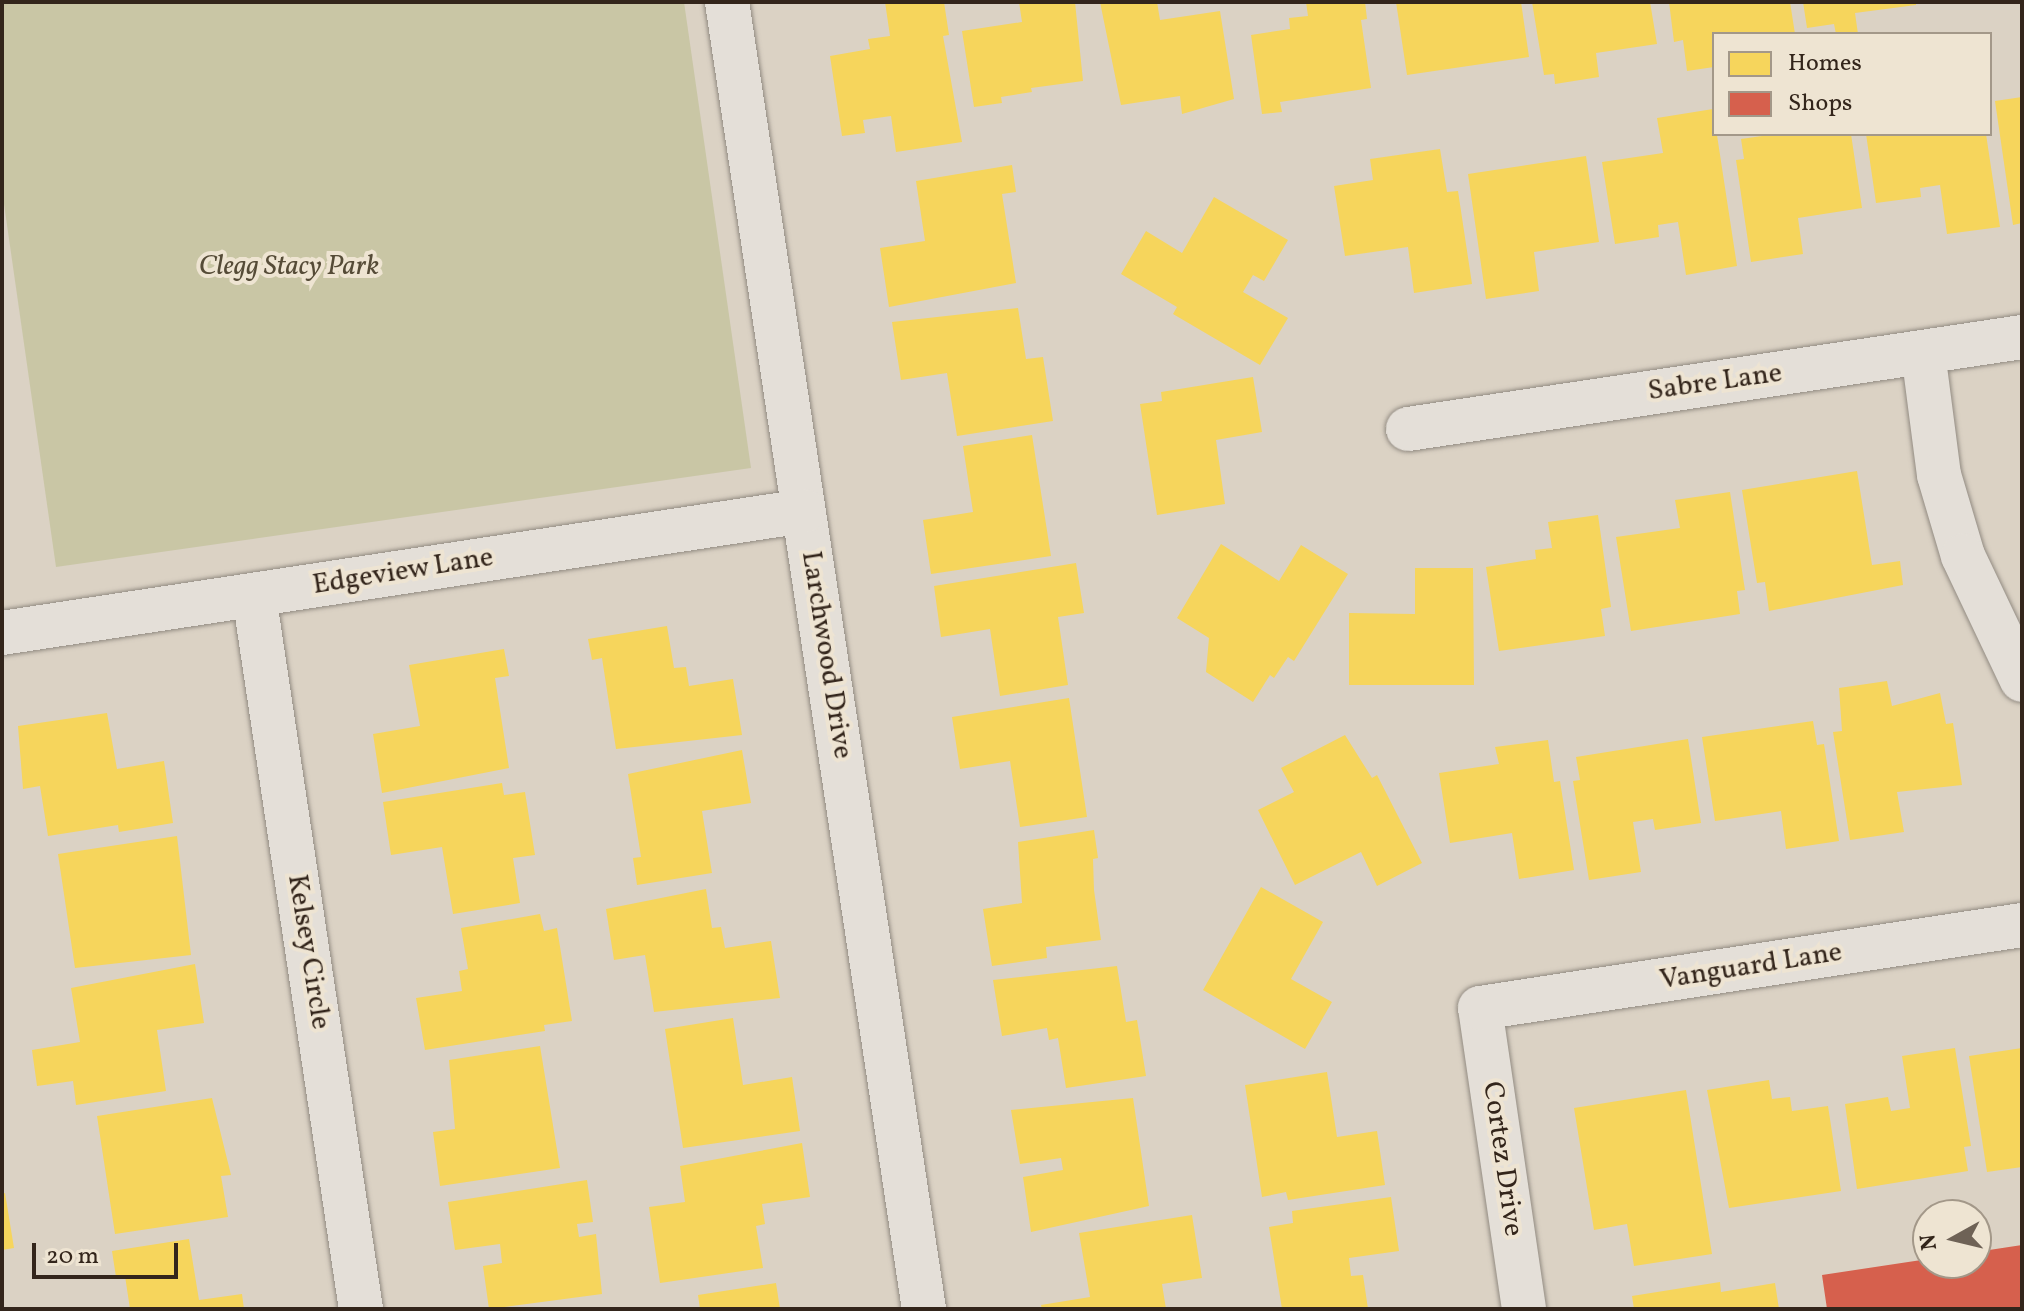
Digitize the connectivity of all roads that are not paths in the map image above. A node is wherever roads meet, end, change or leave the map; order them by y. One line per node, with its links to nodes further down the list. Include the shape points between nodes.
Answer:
1 (727, 2): 5 (street, Larchwood Drive)
2 (2022, 337): 3 (street, Sabre Lane)
3 (1923, 352): 4 (street, Sabre Lane); 8 (street, via 1939,475 1955,529)
4 (1408, 429)
5 (804, 511): 6 (street, Edgeview Lane); 12 (street, Larchwood Drive)
6 (254, 595): 7 (street, Edgeview Lane); 11 (street, Kelsey Circle)
7 (2, 633)
8 (2022, 680)
9 (2022, 925): 10 (street, Vanguard Lane)
10 (1480, 1008): 13 (street, Cortez Drive)
11 (361, 1309)
12 (924, 1309)
13 (1524, 1309)

